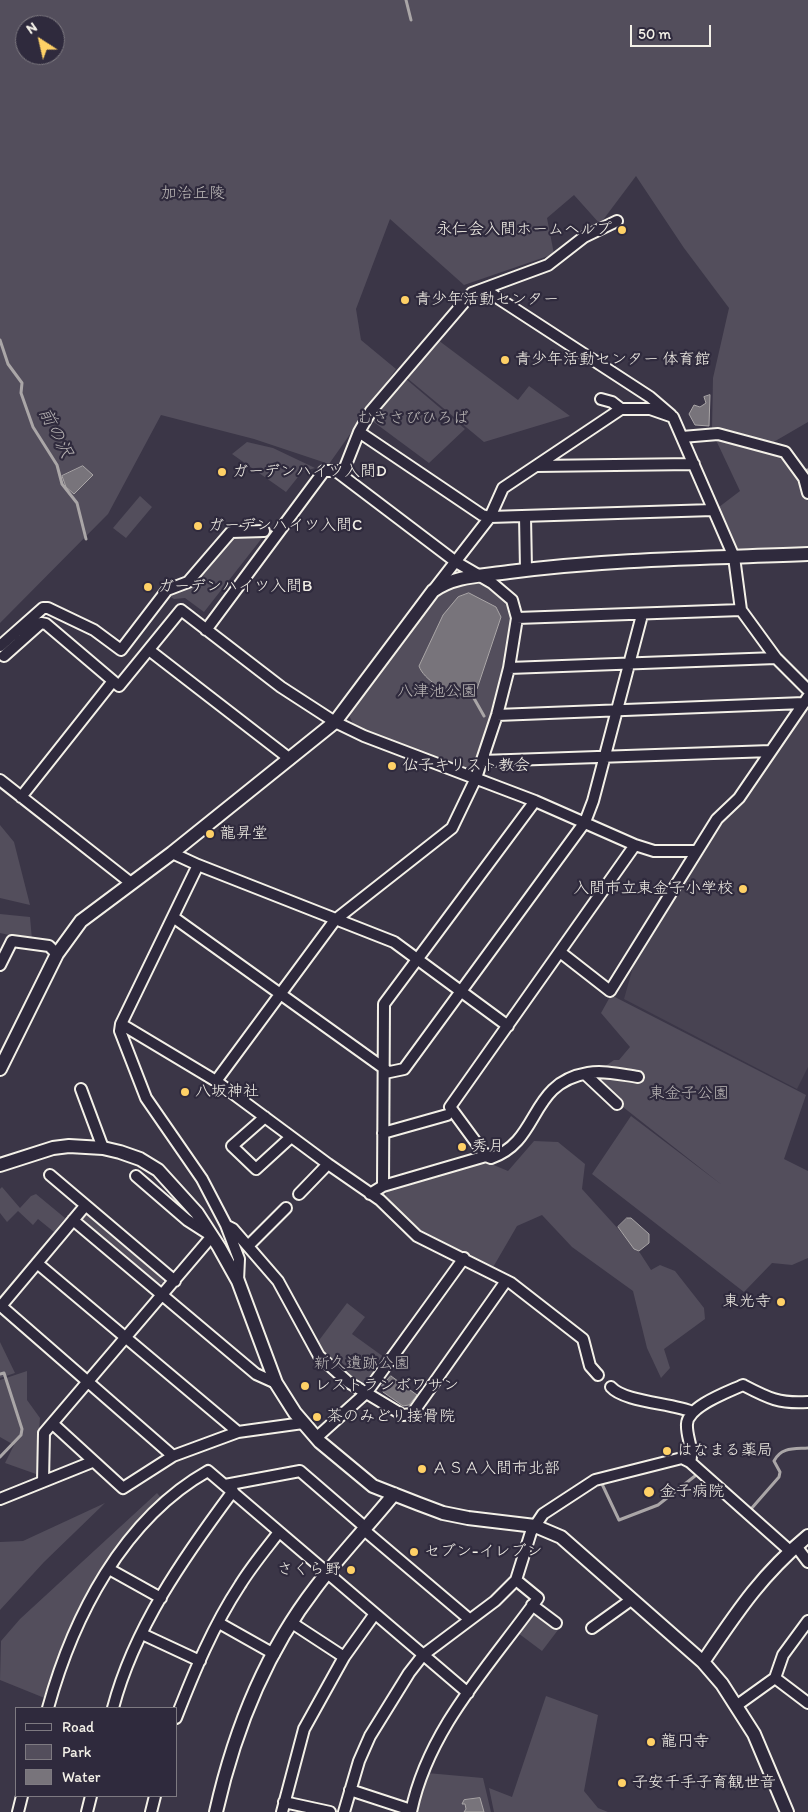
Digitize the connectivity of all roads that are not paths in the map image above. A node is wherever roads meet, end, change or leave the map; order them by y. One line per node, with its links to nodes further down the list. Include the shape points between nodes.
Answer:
1 (617, 221): 2 (street, via 584,237 548,264)
2 (484, 289): 5 (street, via 650,397); 6 (street, via 472,292 446,320 371,411)
3 (601, 399): 4 (street)
4 (622, 409): 5 (street, via 650,409); 9 (street)
5 (673, 418): 7 (street)
6 (358, 432): 10 (street); 14 (street, via 482,515)
7 (682, 438): 8 (street); 11 (street, via 718,434 785,452 804,478)
8 (694, 464): 9 (street); 12 (street)
9 (535, 466): 14 (street, via 503,488)
10 (342, 475): 18 (street); 25 (street, via 336,471 324,471)
11 (808, 493)
12 (713, 510): 13 (street); 17 (street)
13 (525, 516): 14 (street); 19 (street)
14 (490, 517): 18 (street)
15 (264, 531): 27 (street, via 231,532 188,582 167,590 121,650 94,630 48,608 39,610)
16 (808, 554): 17 (street)
17 (734, 557): 19 (street); 22 (street)
18 (456, 562): 20 (street); 21 (street)
19 (526, 570): 20 (street)
20 (477, 576): 21 (street, via 453,579); 24 (street, via 492,583 512,600)
21 (433, 591): 36 (street)
22 (740, 610): 23 (street); 28 (street)
23 (642, 615): 24 (street); 29 (street)
24 (516, 618): 30 (street)
25 (206, 630): 26 (street, via 181,610); 36 (street, via 281,687)
26 (149, 650): 31 (street, via 119,686); 39 (street)
27 (2, 651): 31 (street, via 40,623 46,624)
28 (776, 658): 29 (street); 32 (street)
29 (629, 665): 30 (street); 34 (street)
30 (509, 668): 35 (street)
31 (113, 681): 43 (street)
32 (808, 690)
33 (806, 700): 34 (street); 37 (street)
34 (617, 711): 35 (street); 38 (street)
35 (497, 714): 40 (street)
36 (335, 722): 39 (street); 41 (street, via 391,748)
37 (771, 751): 38 (street); 47 (street, via 739,798 717,819)
38 (605, 756): 40 (street); 45 (street)
39 (290, 759): 48 (street)
40 (482, 760): 41 (street)
41 (476, 778): 44 (street); 52 (street, via 452,828)
42 (0, 780): 43 (street)
43 (21, 797): 50 (street)
44 (535, 802): 45 (street); 55 (street)
45 (585, 822): 46 (street); 57 (street)
46 (635, 845): 47 (street, via 654,851); 53 (street)
47 (697, 851): 53 (street, via 610,992)
48 (172, 853): 49 (street); 50 (street)
49 (198, 865): 51 (street); 52 (street)
50 (131, 883): 54 (street, via 81,921)
51 (173, 917): 58 (street); 59 (street)
52 (335, 920): 55 (street, via 394,942); 58 (street)
53 (560, 952): 60 (street)
54 (56, 954): 56 (street, via 49,946 12,941); 61 (street)
55 (418, 960): 57 (street); 63 (street, via 384,1004)
56 (0, 965)
57 (460, 992): 60 (street); 63 (street, via 404,1069)
58 (281, 994): 63 (street); 66 (street)
59 (121, 1024): 66 (street); 85 (street, via 120,1031 146,1098 202,1178)
60 (508, 1026): 74 (street, via 450,1107)
61 (4, 1053): 62 (street)
62 (0, 1069)
63 (385, 1071): 71 (street, via 385,1123)
64 (586, 1074): 65 (street); 68 (street); 74 (street, via 570,1077 547,1094 510,1150 491,1158)
65 (638, 1077)
66 (216, 1081): 70 (street)
67 (81, 1089): 73 (street)
68 (617, 1104)
69 (447, 1115): 71 (street)
70 (264, 1117): 72 (street); 72 (street, via 232,1146 256,1170)
71 (382, 1133): 79 (street)
72 (291, 1137): 75 (street)
73 (103, 1148): 76 (street, via 61,1147); 86 (street, via 140,1159 158,1170 178,1189)
74 (486, 1156): 79 (street)
75 (328, 1164): 80 (street); 81 (street)
76 (0, 1165)
77 (50, 1175): 82 (street)
78 (136, 1176): 86 (street, via 187,1220)
79 (383, 1186): 81 (street)
80 (299, 1194)
81 (370, 1194): 88 (street, via 417,1236)
82 (85, 1206): 84 (street); 90 (street)
83 (286, 1208): 87 (street)
84 (73, 1220): 89 (street); 93 (street)
85 (226, 1225): 87 (street); 91 (street, via 239,1259)
86 (212, 1236): 90 (street); 91 (street)
87 (248, 1246): 99 (street, via 278,1281 319,1356 348,1382)
88 (464, 1258): 92 (street); 99 (street)
89 (37, 1263): 94 (street); 96 (street, via 1,1306)
90 (174, 1281): 93 (street)
91 (238, 1281): 97 (street)
92 (506, 1281): 95 (street, via 584,1340 590,1366); 99 (street, via 412,1414 400,1414)
93 (163, 1295): 94 (street); 97 (street, via 256,1374)
94 (126, 1338): 96 (street); 104 (street)
95 (598, 1376)
96 (89, 1382): 103 (street); 106 (street)
97 (276, 1383): 102 (street)
98 (611, 1387): 101 (street, via 621,1394 679,1405)
99 (367, 1392): 105 (street)
100 (808, 1402): 101 (street, via 786,1403 769,1399 743,1385)
101 (693, 1412): 108 (street, via 687,1424 692,1452)
102 (304, 1423): 104 (street); 105 (street)
103 (53, 1424): 107 (street); 109 (street, via 44,1434)
104 (238, 1432): 106 (street)
105 (316, 1438): 111 (street, via 372,1486)
106 (173, 1456): 107 (street, via 123,1488)
107 (92, 1462): 109 (street)
108 (690, 1462): 113 (street, via 682,1458 595,1480 543,1514); 117 (street)
109 (43, 1481): 112 (street)
110 (229, 1488): 114 (street, via 300,1471); 115 (street); 119 (street, via 208,1472 184,1485 157,1510); 122 (street)
111 (394, 1494): 113 (street, via 443,1513); 114 (street)
112 (0, 1499)
113 (535, 1526): 121 (street); 123 (street, via 568,1541)
114 (365, 1529): 120 (street); 126 (street)
115 (278, 1532): 120 (street); 128 (street, via 240,1585)
116 (808, 1536): 117 (street)
117 (793, 1548): 118 (street); 137 (street, via 748,1594)
118 (808, 1562)
119 (109, 1569): 122 (street); 142 (street, via 81,1617)
120 (327, 1574): 125 (street); 130 (street)
121 (516, 1580): 124 (street, via 538,1598); 126 (street)
122 (161, 1598): 132 (street)
123 (631, 1600): 131 (street); 137 (street)
124 (532, 1606): 129 (street); 139 (street)
125 (374, 1615): 134 (street); 135 (street)
126 (469, 1619): 134 (street)
127 (808, 1621): 138 (street, via 783,1655)
128 (219, 1623): 133 (street); 136 (street)
129 (556, 1623)
130 (292, 1624): 133 (street); 135 (street)
131 (592, 1628)
132 (142, 1634): 136 (street); 143 (street)
133 (274, 1654): 154 (street, via 234,1743)
134 (423, 1655): 139 (street); 145 (street, via 370,1736)
135 (344, 1657): 149 (street, via 304,1729)
136 (200, 1661): 144 (street)
137 (703, 1662): 141 (street)
138 (775, 1678): 140 (street); 141 (street)
139 (468, 1693): 150 (street, via 428,1756)
140 (808, 1703)
141 (736, 1706): 157 (street, via 760,1747)
142 (48, 1707)
143 (113, 1707)
144 (178, 1713)
145 (350, 1790): 150 (street); 156 (street)
146 (22, 1797): 151 (street)
147 (91, 1797): 152 (street)
148 (155, 1797): 153 (street)
149 (283, 1807): 155 (street)
150 (411, 1811)
151 (18, 1812)
152 (87, 1812)
153 (151, 1812)
154 (216, 1812)
155 (330, 1812)
156 (344, 1812)
157 (787, 1812)

